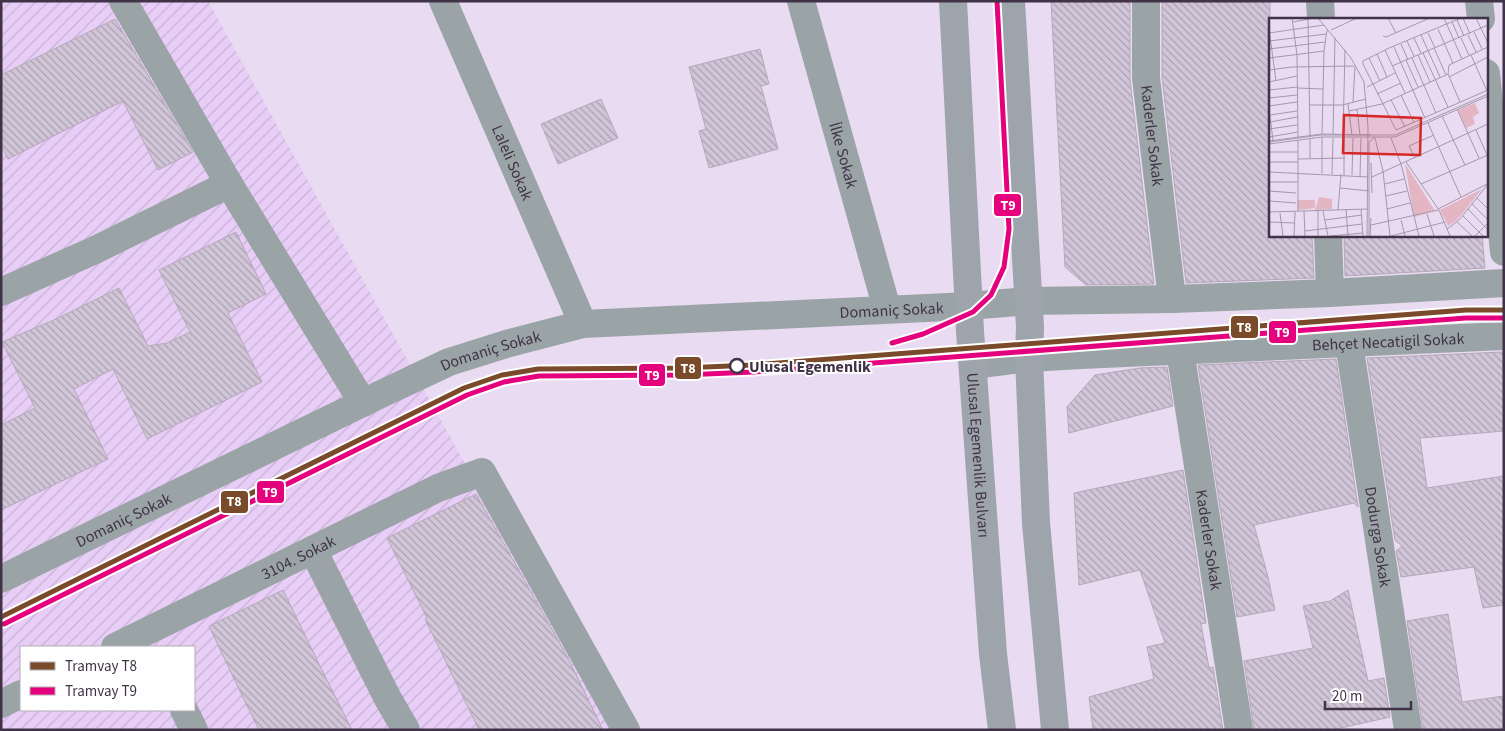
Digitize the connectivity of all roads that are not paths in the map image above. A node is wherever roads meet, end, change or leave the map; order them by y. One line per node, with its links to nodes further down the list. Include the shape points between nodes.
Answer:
1 (123, 1): 12 (street)
2 (443, 1): 22 (street, Laleli Sokak)
3 (801, 1): 21 (street, İlke Sokak)
4 (953, 1): 20 (main road, Ulusal Egemenlik Bulvarı)
5 (1011, 1): 19 (main road)
6 (1146, 1): 18 (street, Kaderler Sokak, via 1146,78)
7 (1320, 1): 9 (street)
8 (1479, 1): 10 (street)
9 (1321, 18)
10 (1481, 18)
11 (1488, 93): 14 (street)
12 (229, 184): 16 (street); 28 (street)
13 (1328, 236): 17 (street)
14 (1504, 252)
15 (1504, 283): 17 (street, Domaniç Sokak)
16 (1, 292)
17 (1330, 293): 18 (street, Domaniç Sokak)
18 (1172, 299): 19 (street, Domaniç Sokak)
19 (1028, 301): 20 (street, Domaniç Sokak); 26 (main road)
20 (969, 306): 21 (street, Domaniç Sokak); 27 (main road, Ulusal Egemenlik Bulvarı)
21 (887, 309): 22 (street, Domaniç Sokak)
22 (583, 324): 28 (street, Domaniç Sokak, via 449,362)
23 (1504, 336): 24 (street, Behçet Necatigil Sokak)
24 (1349, 343): 25 (street, Behçet Necatigil Sokak); 42 (street, Dodurga Sokak)
25 (1180, 350): 26 (street, Behçet Necatigil Sokak); 41 (street, Kaderler Sokak)
26 (1029, 358): 27 (street, Behçet Necatigil Sokak); 40 (main road, via 1036,523)
27 (973, 365): 39 (main road, Ulusal Egemenlik Bulvarı, via 993,654)
28 (363, 402): 30 (street, Domaniç Sokak)
29 (313, 550): 31 (street, 3104. Sokak); 37 (street); 38 (street, 3104. Sokak, via 438,488 482,472)
30 (1, 579)
31 (148, 640): 32 (street, 3104. Sokak)
32 (120, 646)
33 (20, 694): 34 (street)
34 (1, 704)
35 (184, 711): 36 (street)
36 (194, 730)
37 (406, 730)
38 (626, 730)
39 (1002, 730)
40 (1055, 730)
41 (1239, 730)
42 (1408, 730)

